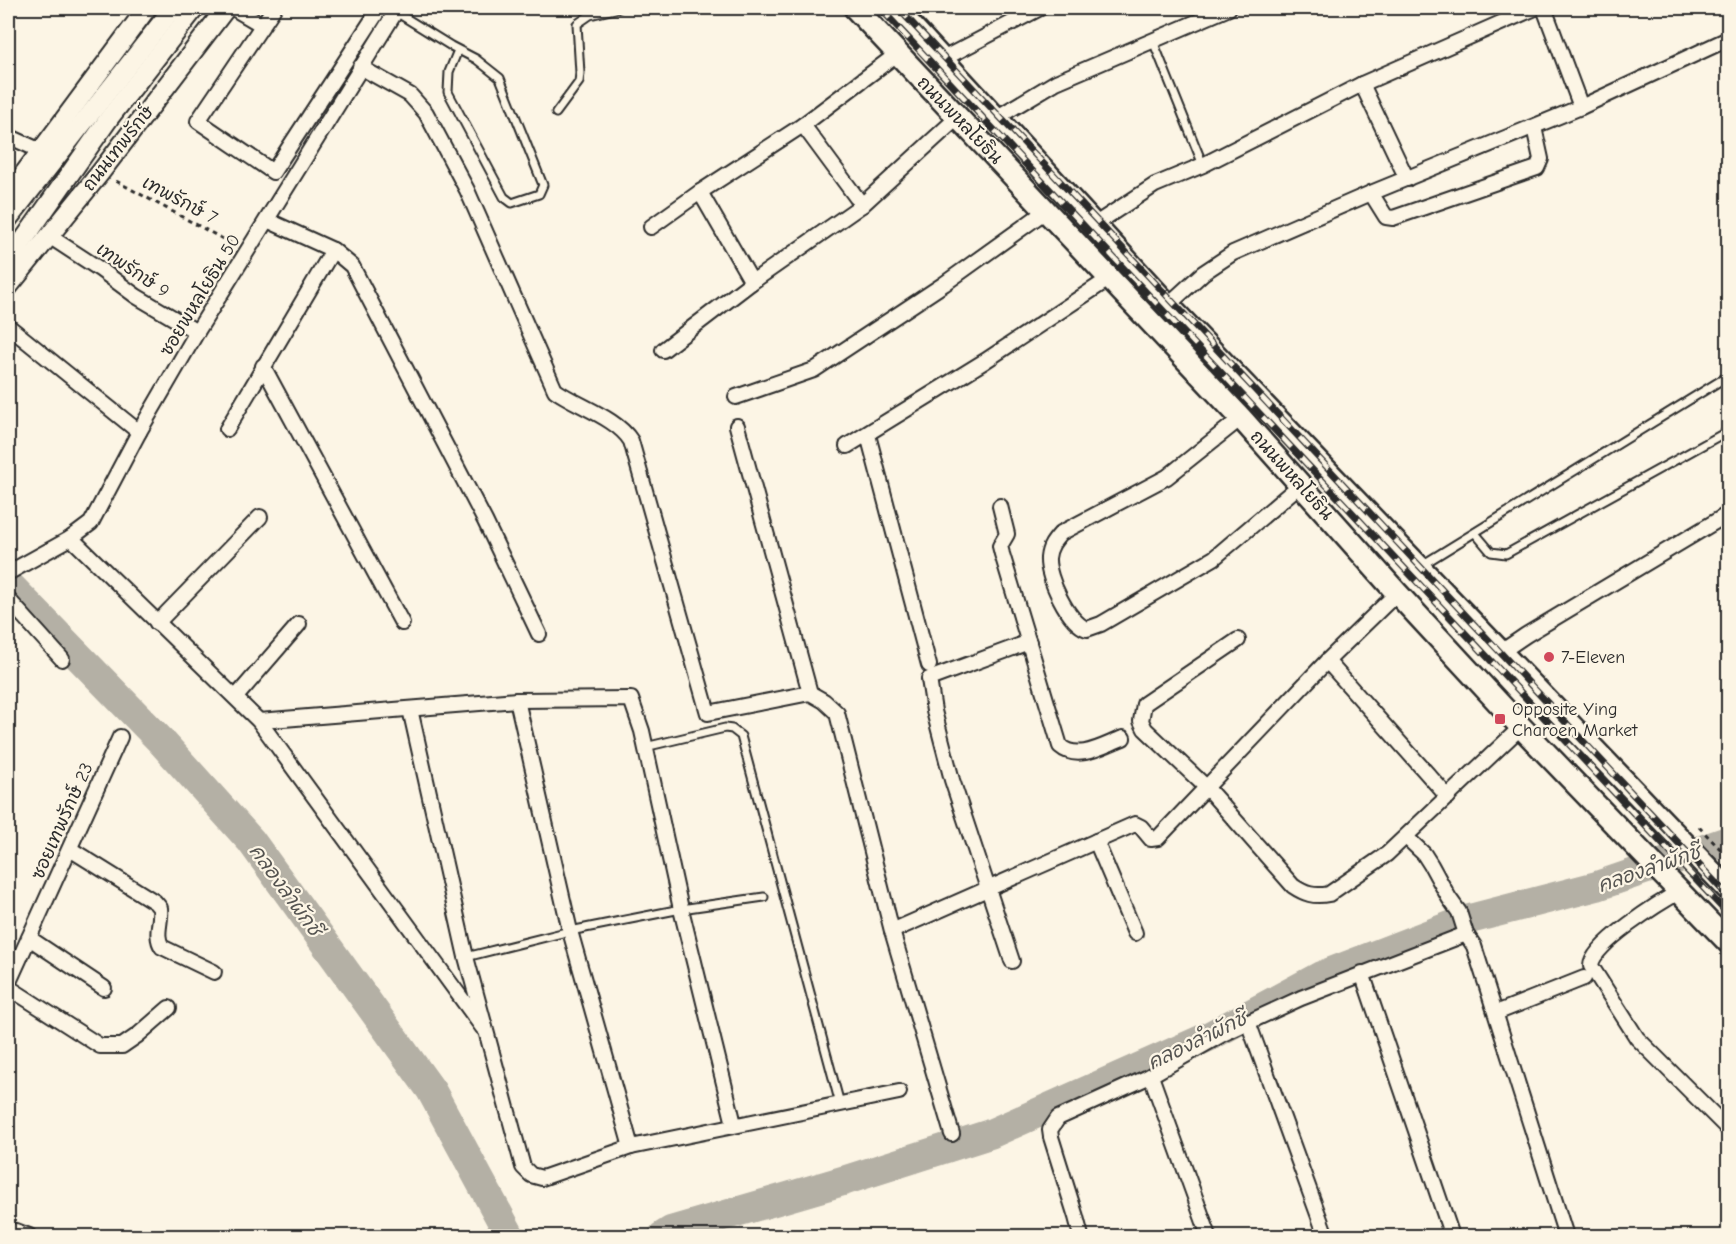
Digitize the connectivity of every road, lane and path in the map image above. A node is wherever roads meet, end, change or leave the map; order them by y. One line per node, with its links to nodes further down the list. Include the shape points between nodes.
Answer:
1 (147, 8): 32 (main road)
2 (173, 8): 25 (main road, ถนนเทพรักษ์)
3 (195, 8): 25 (main road, ถนนเทพรักษ์)
4 (226, 8): 34 (main road, ถนนเทพรักษ์)
5 (233, 8): 16 (street)
6 (274, 8): 16 (street)
7 (380, 8): 16 (street, via 273,171 198,121)
8 (619, 8): 26 (lane, via 590,15 577,24 579,82)
9 (855, 8): 20 (main road, ถนนพหลโยธิน)
10 (895, 8): 21 (main road, ถนนพหลโยธิน)
11 (1040, 8): 21 (street)
12 (1229, 8): 18 (street)
13 (1535, 8): 23 (street)
14 (1544, 8): 24 (street)
15 (397, 10): 19 (lane); 22 (street, ซอยพหลโยธิน 50)
16 (262, 26)
17 (1728, 39): 24 (street)
18 (1153, 40): 28 (street, via 1056,82); 33 (lane)
19 (458, 50): 19 (lane, via 500,78 543,184 539,194 512,203 504,197 448,92 449,72)
20 (897, 54): 27 (main road, ถนนพหลโยธิน); 29 (street)
21 (941, 60): 28 (main road, ถนนพหลโยธิน)
22 (360, 67): 42 (street, ซอยพหลโยธิน 50); 87 (street, via 410,95 426,113 467,190 555,390 610,422 631,441 708,713)
23 (1362, 84): 33 (street); 35 (street)
24 (1581, 107): 30 (street)
25 (103, 113): 41 (main road, ถนนเทพรักษ์); 48 (main road, ถนนเทพรักษ์)
26 (556, 113)
27 (958, 117): 39 (street); 40 (main road, ถนนพหลโยธิน)
28 (996, 118): 43 (main road, ถนนพหลโยธิน)
29 (803, 125): 36 (street); 39 (street)
30 (1534, 127): 35 (street); 37 (street, via 1541,159 1537,168 1393,218 1386,217)
31 (8, 136): 32 (street)
32 (41, 151): 38 (main road)
33 (1203, 165): 43 (street, via 1155,185)
34 (100, 173): 45 (main road, ถนนเทพรักษ์); 47 (path, เทพรักษ์ 7)
35 (1407, 179): 37 (street)
36 (700, 192): 44 (street); 50 (street)
37 (1371, 193): 52 (street, via 1233,253)
38 (8, 195)
39 (862, 205): 50 (street)
40 (1047, 210): 49 (main road, ถนนพหลโยธิน); 58 (street, via 814,370)
41 (8, 219)
42 (267, 220): 46 (street); 47 (street, ซอยพหลโยธิน 50)
43 (1094, 225): 52 (main road, ถนนพหลโยธิน)
44 (651, 227)
45 (49, 236): 51 (main road, ถนนเทพรักษ์); 54 (street, เทพรักษ์ 9, via 146,303)
46 (333, 250): 56 (street); 80 (street, via 352,266 485,520)
47 (246, 252): 54 (street, ซอยพหลโยธิน 50)
48 (8, 262)
49 (1110, 278): 60 (main road, ถนนพหลโยธิน); 65 (street)
50 (752, 282): 55 (street)
51 (8, 287)
52 (1168, 304): 59 (main road, ถนนพหลโยธิน)
53 (8, 326): 64 (street)
54 (197, 332): 64 (street, ซอยพหลโยธิน 50)
55 (663, 350)
56 (263, 366): 62 (street); 78 (street)
57 (1728, 376): 71 (lane)
58 (736, 397)
59 (1261, 402): 60 (main road); 73 (main road, ถนนพหลโยธิน)
60 (1244, 420): 67 (main road, ถนนพหลโยธิน); 67 (street, via 1167,477 1061,533 1048,559 1050,575 1076,623 1087,629 1101,624 1214,558)
61 (737, 426): 87 (street)
62 (227, 429)
63 (1728, 431): 71 (lane, via 1506,554 1491,552)
64 (139, 432): 72 (street, ซอยพหลโยธิน 50, via 91,523)
65 (868, 435): 66 (street); 86 (street)
66 (847, 446)
67 (1301, 484): 75 (main road, ถนนพหลโยธิน)
68 (1000, 506): 82 (street, via 1007,534 1000,546)
69 (1728, 514): 83 (street)
70 (260, 517): 77 (street)
71 (1475, 533): 73 (lane)
72 (70, 538): 74 (street, ซอยพหลโยธิน 50); 77 (street)
73 (1421, 569): 75 (main road, via 1405,576); 83 (main road, ถนนพหลโยธิน)
74 (8, 573)
75 (1397, 593): 85 (street); 92 (main road, ถนนพหลโยธิน)
76 (8, 599): 84 (street)
77 (157, 623): 88 (street)
78 (402, 623)
79 (299, 624): 88 (street)
80 (539, 634)
81 (1238, 640): 96 (street, via 1144,704 1140,715 1145,729)
82 (1029, 642): 94 (street, via 1060,746 1066,752 1084,753); 104 (street, via 929,679 952,780)
83 (1501, 652): 98 (main road, ถนนพหลโยธิน)
84 (62, 659)
85 (1326, 661): 96 (street); 97 (street)
86 (929, 665)
87 (810, 693): 108 (street, via 834,708 839,717)
88 (236, 696): 91 (street)
89 (517, 700): 90 (street); 95 (street, via 628,698 633,702); 110 (street)
90 (410, 709): 91 (street); 114 (street)
91 (259, 721): 124 (street)
92 (1521, 727): 97 (street); 103 (main road, ถนนพหลโยธิน)
93 (120, 737): 101 (street, ซอยเทพรักษ์ 23)
94 (1123, 738)
95 (645, 747): 107 (street); 127 (lane, via 725,728 741,736)
96 (1206, 788): 99 (street, via 1293,886 1309,895 1329,894); 100 (street, via 1158,838 1151,839 1134,824)
97 (1448, 797): 99 (street)
98 (1691, 833): 102 (path); 105 (main road, ถนนพหลโยธิน, via 1704,862)
99 (1406, 837): 109 (street, via 1424,854)
100 (1096, 841): 104 (street); 111 (street)
101 (70, 849): 112 (street, ซอยเทพรักษ์ 23); 116 (street, via 155,902 160,908 158,935 162,946)
102 (1728, 857)
103 (1675, 885): 113 (main road, ถนนพหลโยธิน); 129 (street, via 1595,955 1591,966 1637,1038)
104 (988, 889): 108 (street); 115 (street)
105 (1728, 889)
106 (764, 897): 107 (lane)
107 (681, 909): 110 (lane); 128 (street)
108 (892, 931): 130 (street)
109 (1466, 931): 117 (street); 122 (street)
110 (570, 932): 114 (lane); 131 (street)
111 (1135, 933)
112 (29, 938): 119 (street, ซอยเทพรักษ์ 23); 120 (street)
113 (1728, 942)
114 (466, 957): 124 (street)
115 (1012, 961)
116 (214, 972)
117 (1362, 973): 123 (street); 137 (street)
118 (1584, 978): 122 (street)
119 (8, 986): 121 (street, via 100,1046 122,1046)
120 (104, 988)
121 (169, 1008)
122 (1496, 1013): 138 (street)
123 (1248, 1022): 125 (street); 136 (street)
124 (488, 1035): 131 (street, via 523,1167 531,1175 542,1178)
125 (1151, 1076): 134 (street, via 1058,1118 1050,1130); 135 (street)
126 (899, 1092): 127 (street)
127 (840, 1104): 128 (street)
128 (734, 1124): 131 (street)
129 (1728, 1129)
130 (952, 1134)
131 (631, 1147)
132 (14, 1236): 133 (street, via 16,1231)
133 (29, 1236)
134 (1081, 1236)
135 (1209, 1236)
136 (1326, 1236)
137 (1452, 1236)
138 (1566, 1236)

